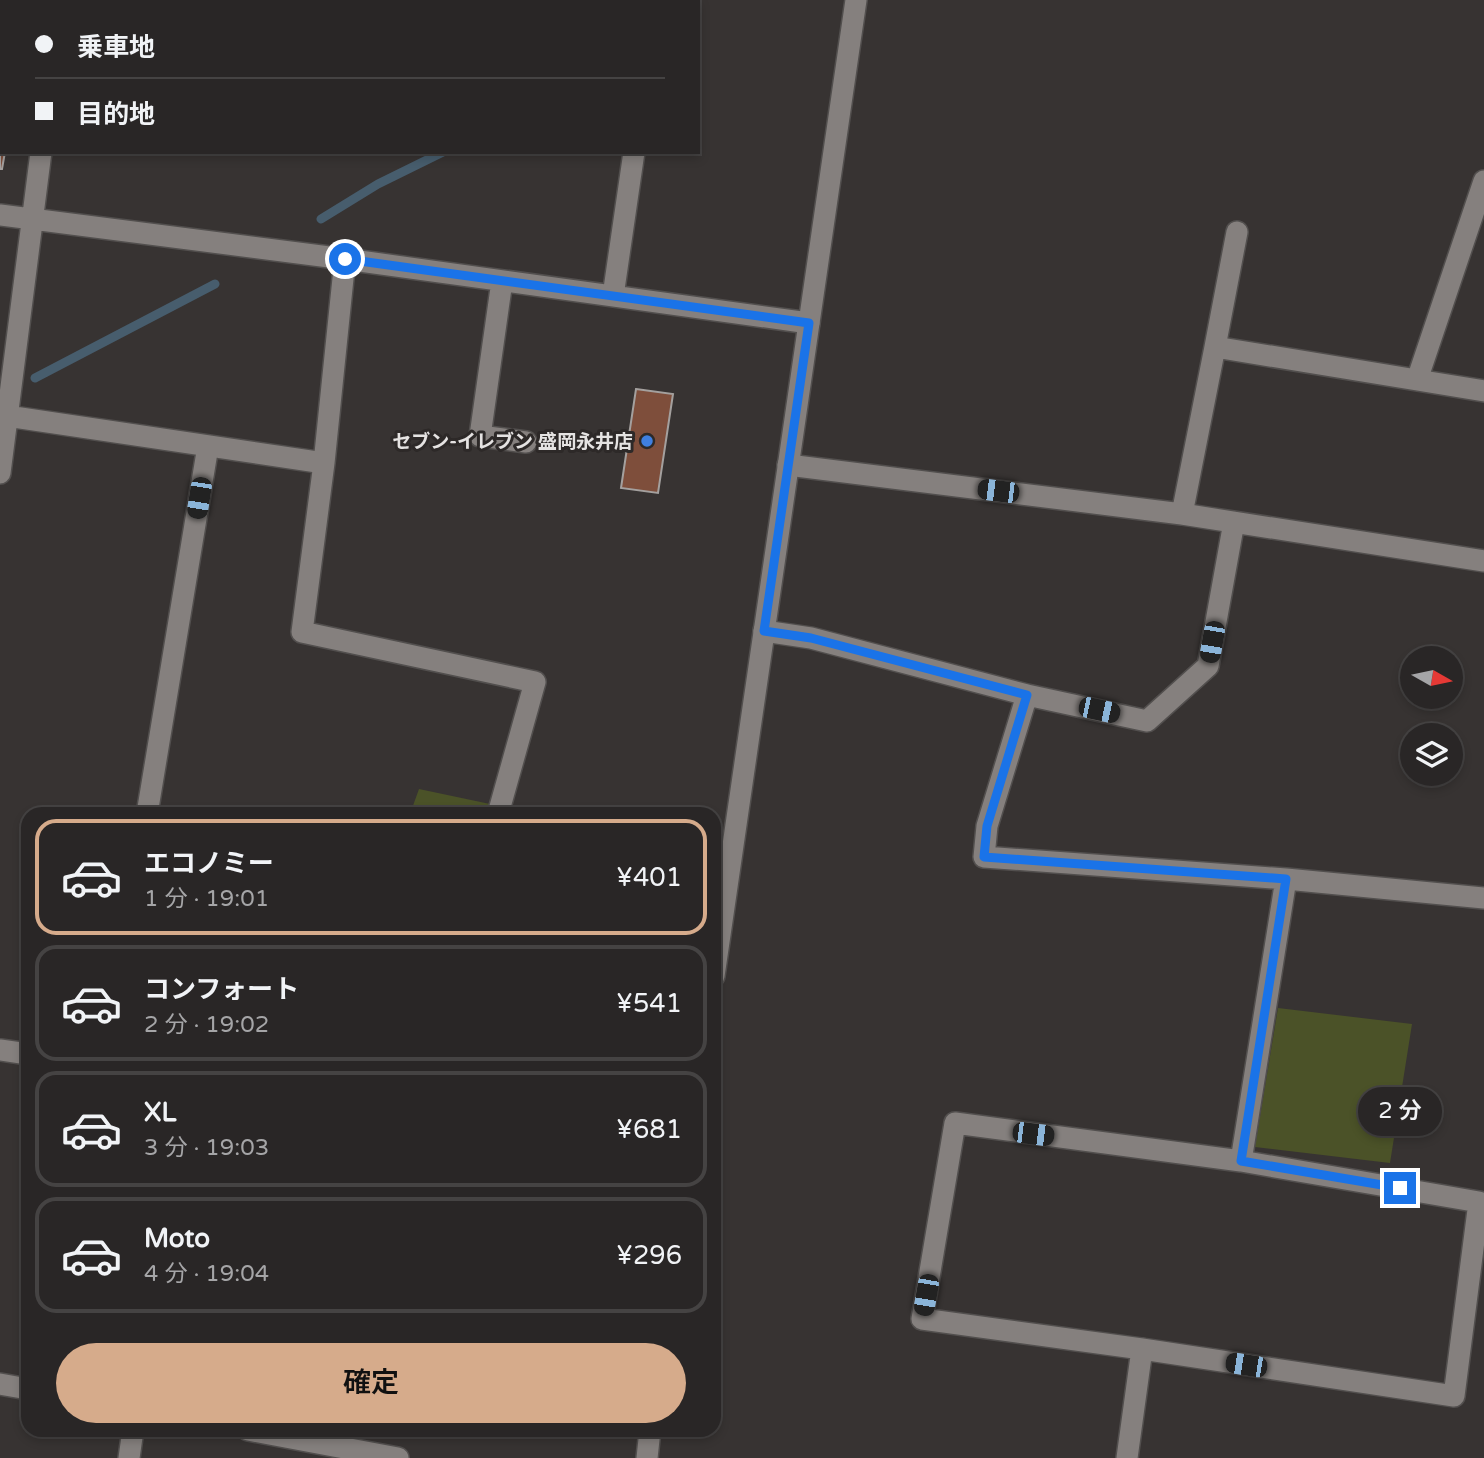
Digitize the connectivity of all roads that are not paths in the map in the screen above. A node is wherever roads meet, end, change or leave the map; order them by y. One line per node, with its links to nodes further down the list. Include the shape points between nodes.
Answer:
1 (856, 0): 11 (street)
2 (41, 154): 6 (street)
3 (634, 154): 10 (street)
4 (1484, 181): 13 (street)
5 (0, 215): 6 (street)
6 (33, 220): 8 (street); 15 (street)
7 (1237, 232): 12 (street)
8 (345, 259): 9 (street); 18 (street)
9 (502, 281): 10 (street); 16 (street, via 480,436)
10 (613, 296): 11 (street)
11 (809, 323): 19 (street)
12 (1215, 346): 13 (street); 21 (street)
13 (1417, 380): 14 (street)
14 (1484, 391)
15 (7, 416): 17 (street); 20 (street)
16 (526, 442)
17 (208, 446): 18 (street); 26 (street)
18 (324, 463): 27 (street, via 302,632 535,682)
19 (788, 465): 21 (street); 24 (street)
20 (0, 473)
21 (1182, 514): 22 (street)
22 (1234, 522): 23 (street); 25 (street, via 1208,666 1147,721)
23 (1484, 561)
24 (764, 631): 25 (street, via 811,638); 29 (street)
25 (1027, 695): 28 (street, via 987,826 984,857)
26 (148, 807)
27 (500, 807)
28 (1286, 879): 30 (street); 33 (street)
29 (721, 890)
30 (1484, 898)
31 (0, 1050): 32 (street)
32 (21, 1053)
33 (1241, 1161): 34 (street, via 955,1124 922,1319); 34 (street, via 1479,1202 1454,1396)
34 (1142, 1349): 43 (street)
35 (0, 1384): 36 (street)
36 (21, 1388)
37 (132, 1437): 40 (street)
38 (286, 1437): 41 (street)
39 (649, 1437): 42 (street)
40 (129, 1458)
41 (398, 1458)
42 (646, 1458)
43 (1126, 1458)

